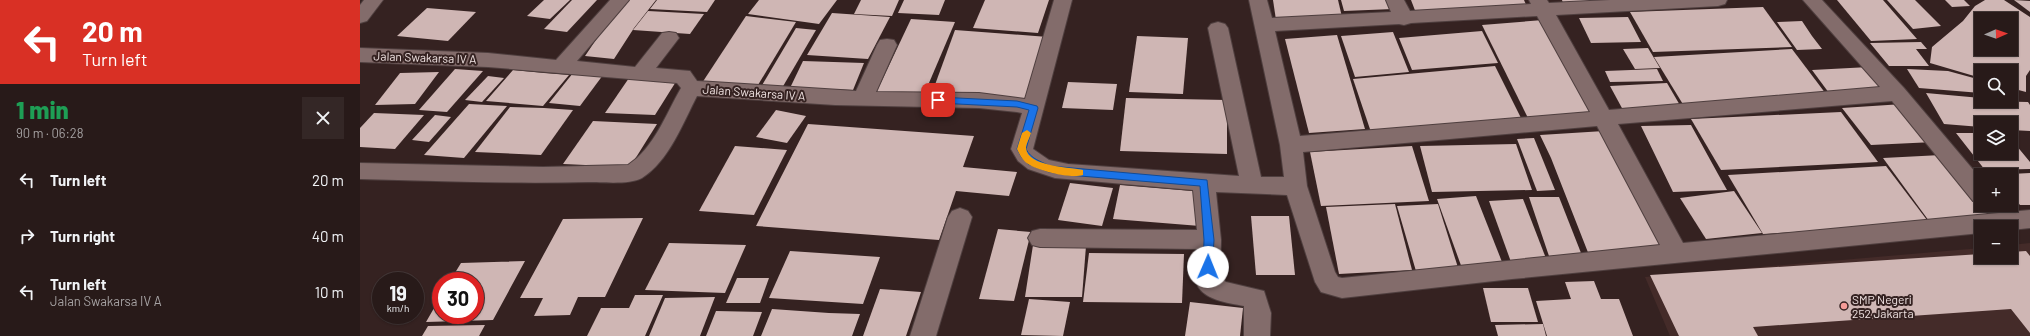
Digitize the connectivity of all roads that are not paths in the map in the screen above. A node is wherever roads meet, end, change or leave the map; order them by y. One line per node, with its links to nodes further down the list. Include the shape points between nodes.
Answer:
1 (374, 0): 10 (street)
2 (620, 0): 17 (street)
3 (1063, 0): 22 (street)
4 (1258, 0): 12 (street)
5 (1395, 0): 11 (street)
6 (1718, 0): 8 (street)
7 (1812, 0): 20 (street)
8 (1676, 1): 9 (street)
9 (1540, 4): 11 (street); 23 (street)
10 (360, 17)
11 (1404, 19): 12 (street)
12 (1264, 25): 24 (street)
13 (1218, 28): 27 (street)
14 (669, 38): 18 (street)
15 (887, 46): 21 (street)
16 (360, 55): 17 (street, Jalan Swakarsa IV A, via 488,60)
17 (561, 67): 18 (street, Jalan Swakarsa IV A)
18 (640, 74): 19 (street, Jalan Swakarsa IV A, via 683,76)
19 (691, 88): 21 (street, Jalan Swakarsa IV A); 25 (street, via 652,156 641,168 632,173 543,175)
20 (1897, 93): 23 (street); 29 (street)
21 (863, 98): 22 (street, Jalan Swakarsa IV A, via 1017,104)
22 (1034, 108): 26 (street, via 1022,149 1032,162 1049,169 1068,172)
23 (1603, 119): 24 (street); 35 (street, via 1638,178)
24 (1291, 145): 28 (street)
25 (360, 170)
26 (1204, 183): 27 (street); 34 (street)
27 (1252, 186): 28 (street)
28 (1296, 186): 35 (street, via 1324,275 1330,285 1342,288)
29 (1974, 186)
30 (1997, 213): 32 (street); 35 (street)
31 (960, 217): 36 (street)
32 (2030, 219)
33 (1040, 238): 34 (street)
34 (1209, 240): 37 (street, via 1208,281 1222,292 1255,298 1258,307)
35 (1677, 254)
36 (923, 336)
37 (1257, 336)

